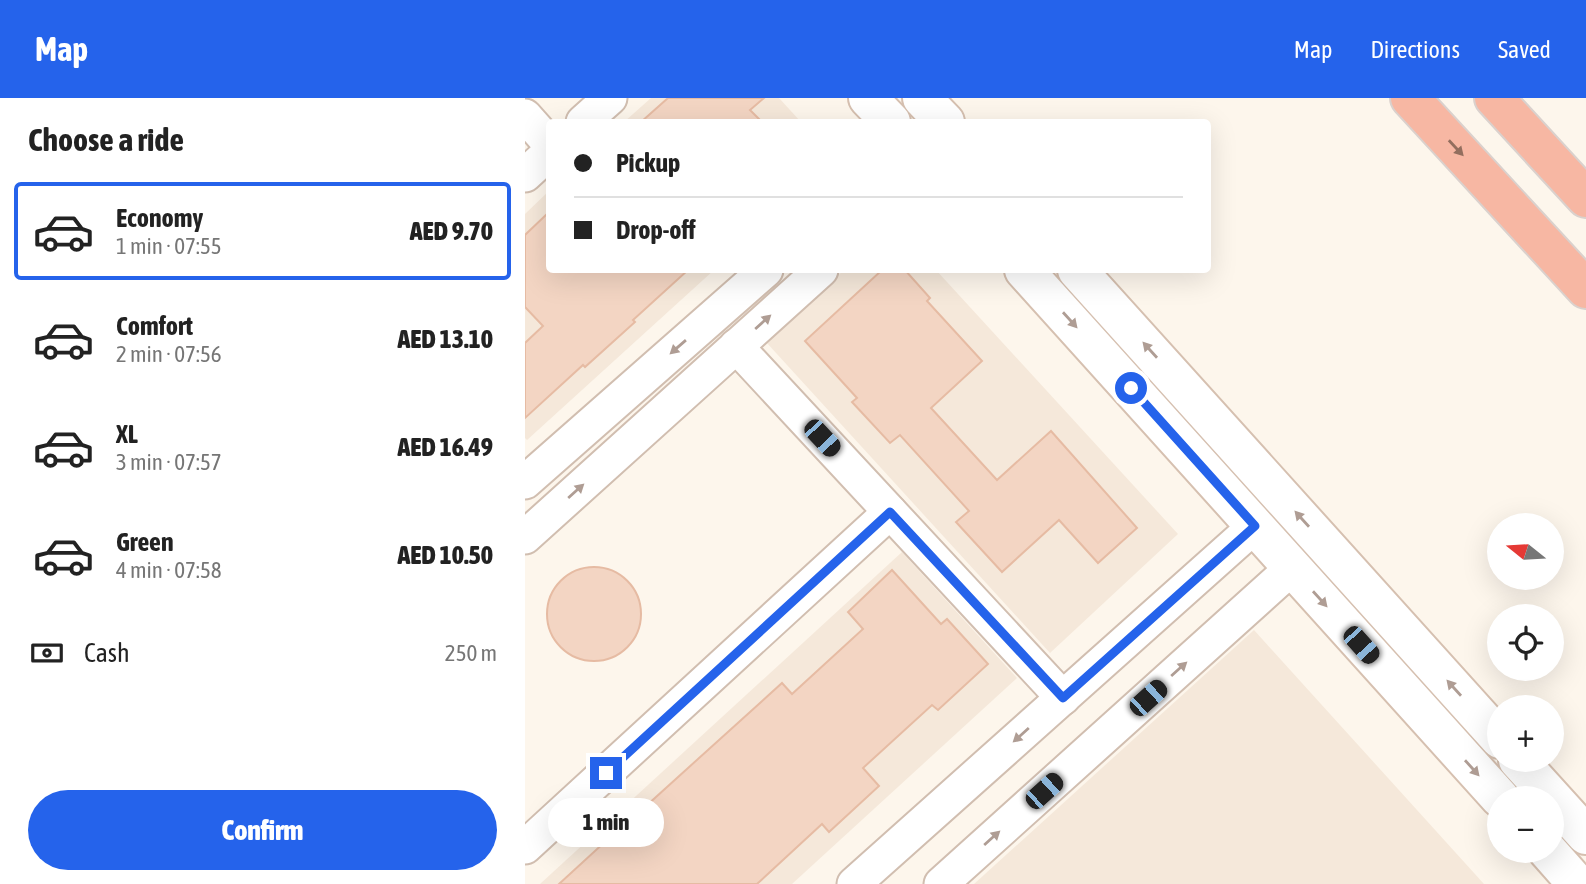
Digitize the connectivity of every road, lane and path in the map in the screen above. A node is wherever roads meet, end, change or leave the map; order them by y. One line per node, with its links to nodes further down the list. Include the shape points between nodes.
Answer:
1 (610, 98): 7 (street)
2 (868, 98): 8 (street)
3 (922, 98): 9 (street)
4 (1410, 98): 18 (highway, one-way to 18)
5 (1494, 98): 13 (highway)
6 (525, 116): 10 (street)
7 (586, 119)
8 (888, 119)
9 (941, 119)
10 (546, 140)
11 (546, 156): 12 (street)
12 (525, 176)
13 (1586, 198)
14 (763, 273): 20 (street, one-way to 20)
15 (818, 273): 19 (street, one-way to 15)
16 (1027, 273): 23 (street, one-way to 23)
17 (1080, 273): 26 (street, one-way to 17)
18 (1586, 289)
19 (736, 346): 21 (street); 22 (street, one-way to 19)
20 (525, 482)
21 (890, 512): 25 (street); 30 (street)
22 (531, 518)
23 (1255, 526): 24 (street); 25 (street)
24 (1292, 568): 28 (street, one-way to 28); 33 (street, one-way to 24)
25 (1063, 698): 32 (street, one-way to 32)
26 (1487, 725)
27 (1529, 772): 29 (street)
28 (1488, 786)
29 (1586, 835)
30 (525, 847)
31 (1558, 863): 34 (street)
32 (853, 884)
33 (941, 884)
34 (1577, 884)

